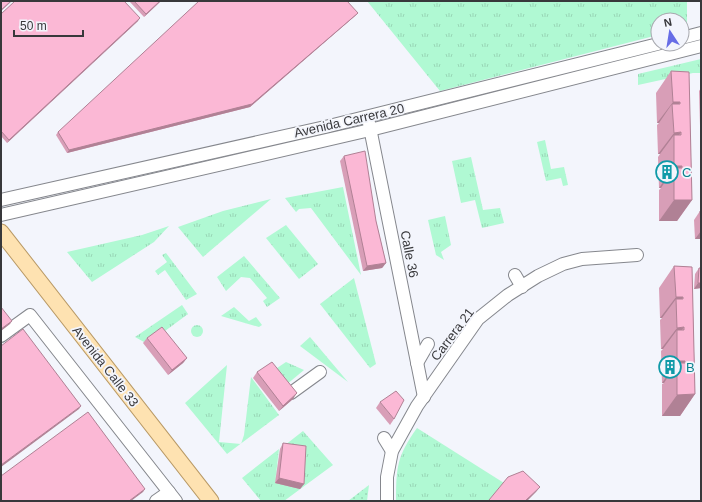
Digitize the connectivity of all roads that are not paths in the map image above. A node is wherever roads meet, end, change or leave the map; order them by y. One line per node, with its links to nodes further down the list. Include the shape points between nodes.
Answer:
1 (701, 33): 2 (street)
2 (690, 36)
3 (650, 46): 5 (street, Avenida Carrera 20)
4 (701, 46): 6 (street, Avenida Carrera 20)
5 (367, 116): 6 (street, Calle 36); 7 (street, Avenida Carrera 20)
6 (370, 130): 8 (street, Avenida Carrera 20); 15 (street, Calle 36)
7 (1, 200)
8 (1, 215)
9 (1, 232): 23 (main road, Avenida Calle 33)
10 (637, 255): 12 (street, Carrera 21, via 582,259 563,264)
11 (515, 275): 12 (street)
12 (522, 286): 18 (street, Carrera 21, via 478,319 443,378)
13 (1, 336): 21 (street, via 30,315)
14 (428, 344): 15 (street)
15 (418, 363): 18 (street, Calle 36)
16 (320, 372): 17 (street)
17 (291, 393)
18 (423, 405): 20 (street, Carrera 21)
19 (384, 438): 20 (street)
20 (392, 451): 24 (street, Carrera 21, via 387,477)
21 (172, 496): 22 (street)
22 (156, 501)
23 (211, 501)
24 (387, 501)

